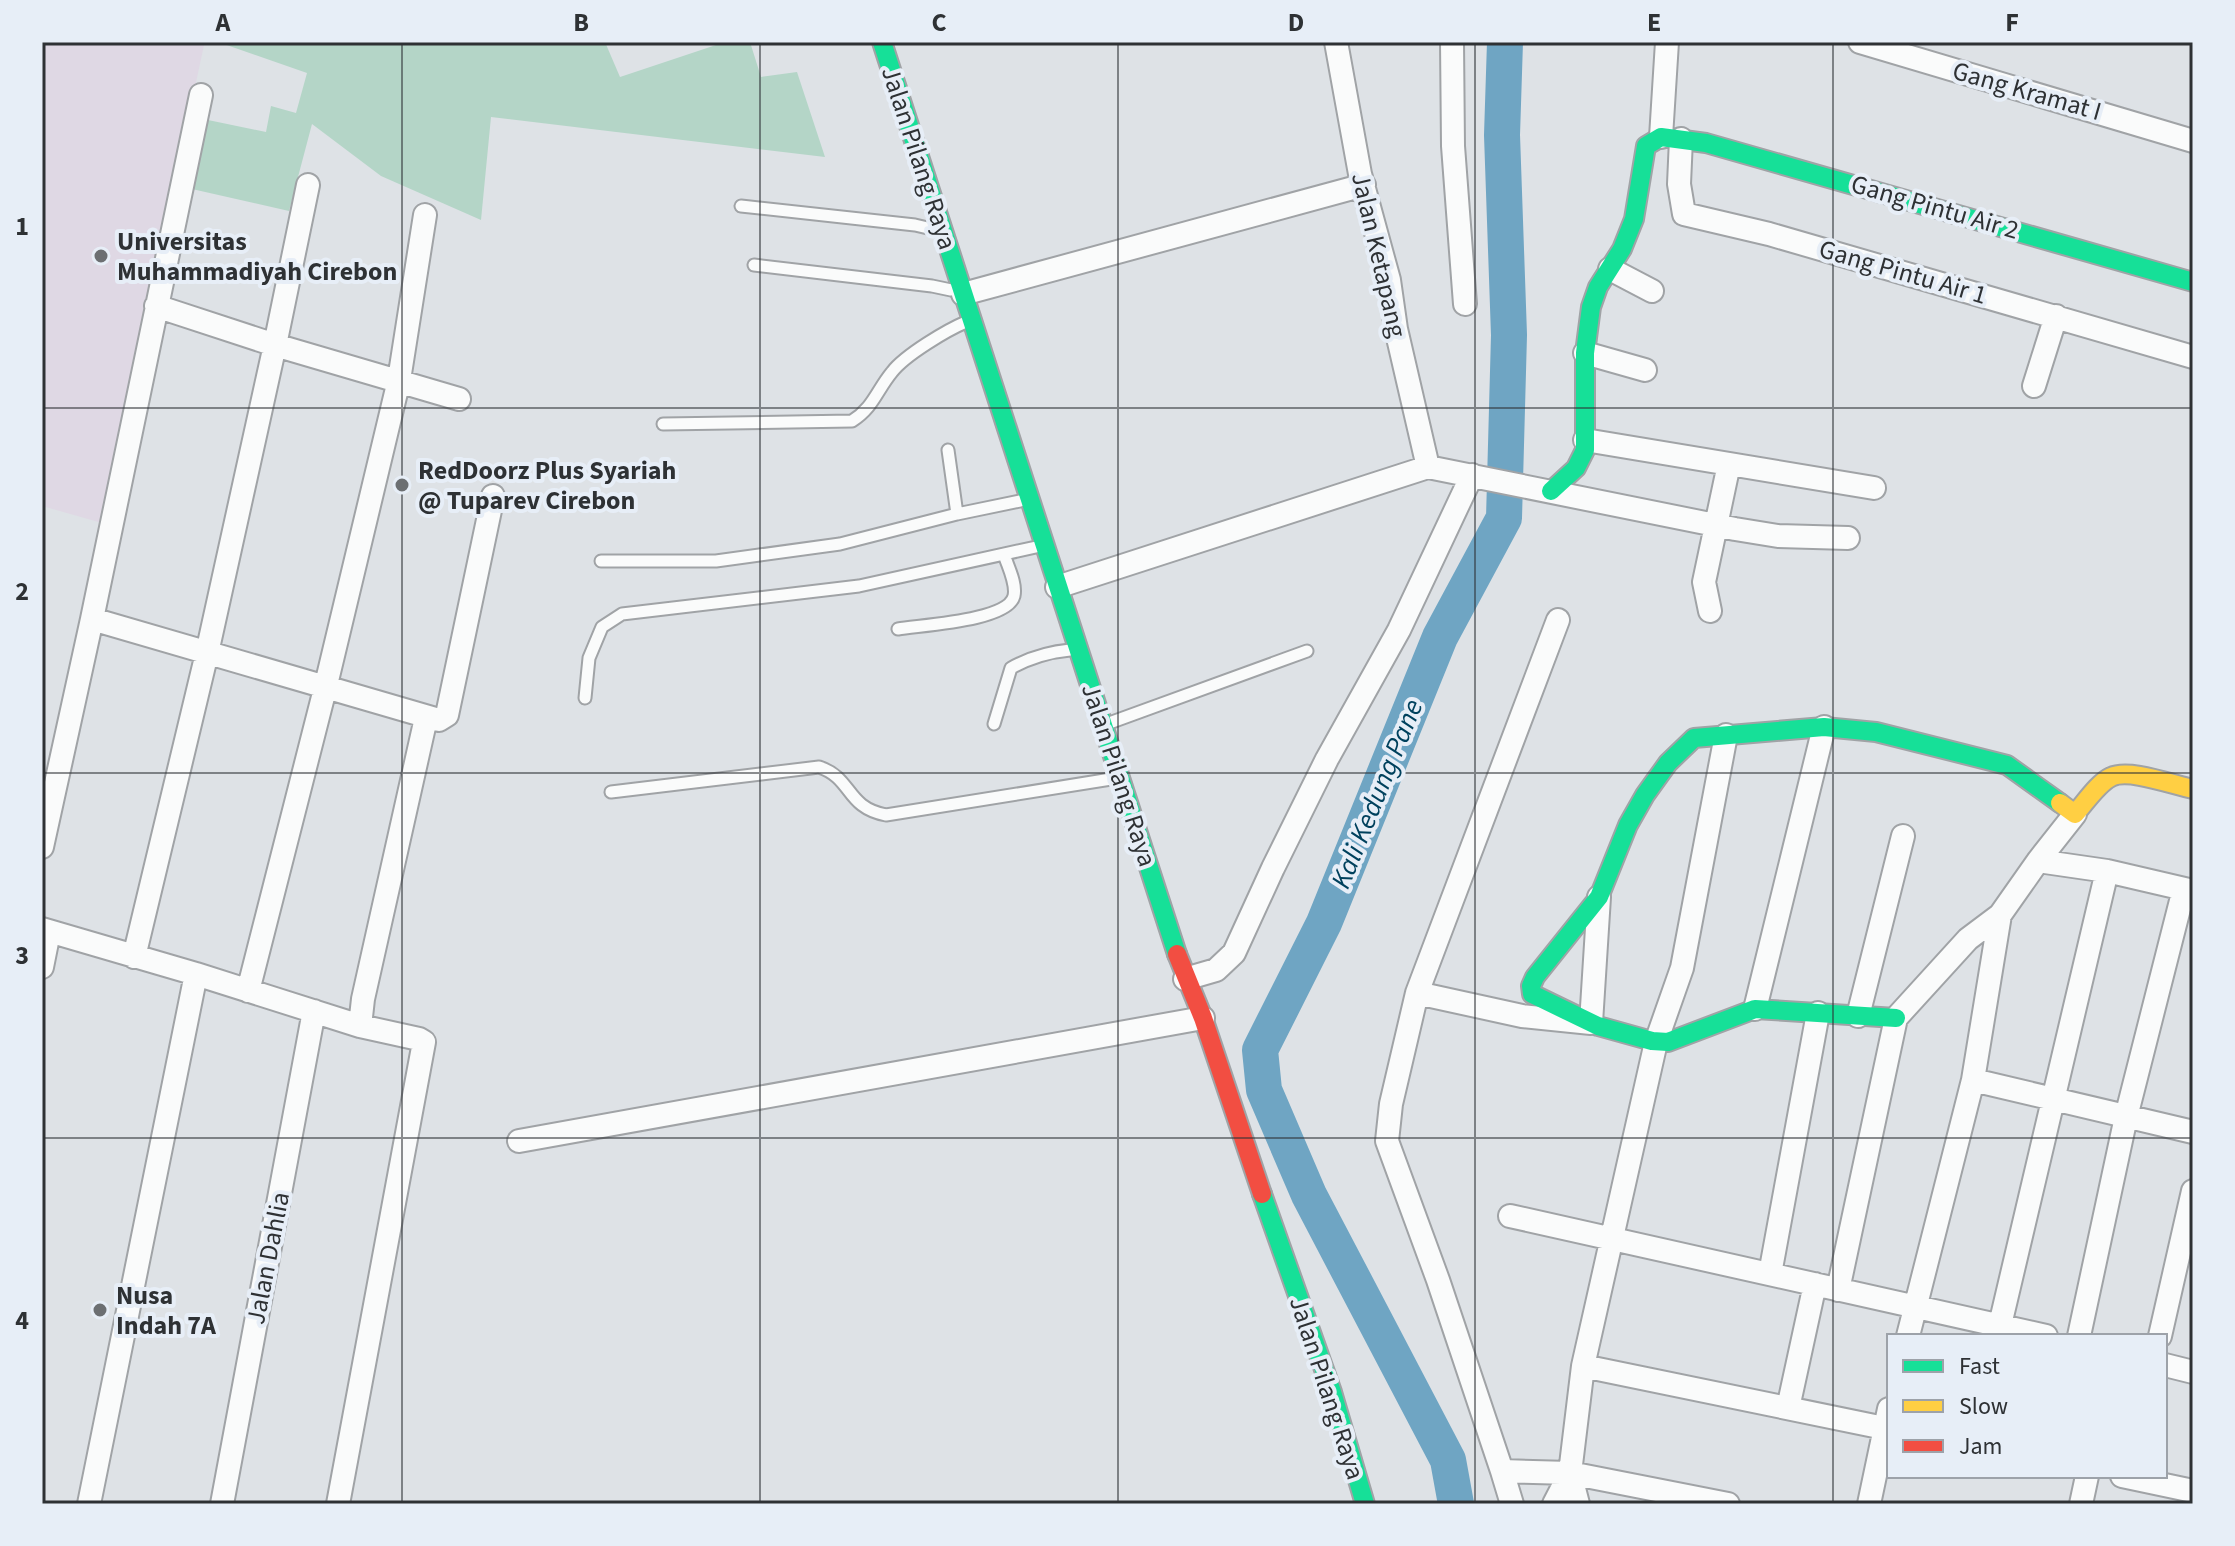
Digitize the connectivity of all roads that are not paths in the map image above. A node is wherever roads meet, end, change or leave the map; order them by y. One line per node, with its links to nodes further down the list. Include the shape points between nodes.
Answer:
1 (882, 42): 13 (main road, Jalan Pilang Raya)
2 (1336, 42): 10 (street, Jalan Ketapang)
3 (1452, 42): 19 (street, via 1453,146)
4 (1667, 42): 7 (street)
5 (1860, 42): 8 (street, Gang Kramat I)
6 (201, 95): 20 (street)
7 (1665, 139): 15 (main road, via 1643,152 1634,219); 16 (main road, Gang Pintu Air 2, via 1706,143); 21 (street, Gang Pintu Air 1, via 1684,214)
8 (2193, 141)
9 (308, 185): 23 (street)
10 (1364, 185): 18 (street); 34 (street, Jalan Ketapang)
11 (741, 206): 13 (lane, via 915,225)
12 (425, 215): 27 (street)
13 (944, 233): 18 (main road, Jalan Pilang Raya)
14 (754, 265): 18 (lane)
15 (1610, 269): 17 (street); 24 (main road, via 1591,307)
16 (2193, 282)
17 (1652, 291)
18 (963, 294): 22 (main road, Jalan Pilang Raya)
19 (1465, 304)
20 (156, 306): 23 (street); 48 (street)
21 (2056, 316): 25 (street, Gang Pintu Air 1); 28 (street)
22 (971, 320): 30 (lane, via 893,370 869,408 852,421); 39 (main road, Jalan Pilang Raya)
23 (275, 345): 27 (street); 53 (street)
24 (1585, 353): 26 (street); 31 (main road)
25 (2193, 357)
26 (1645, 370)
27 (399, 380): 29 (street); 54 (street)
28 (2034, 386)
29 (459, 399)
30 (663, 424)
31 (1585, 440): 33 (street); 37 (main road, via 1576,468)
32 (948, 450): 40 (lane)
33 (1729, 464): 36 (street); 41 (street)
34 (1428, 467): 35 (street); 46 (street)
35 (1477, 476): 37 (street); 76 (street, via 1327,759 1234,953 1216,970)
36 (1874, 488)
37 (1546, 490): 41 (street)
38 (493, 496): 56 (street, via 447,715)
39 (1029, 500): 40 (lane); 43 (main road, Jalan Pilang Raya)
40 (957, 514): 45 (lane, via 840,544 731,559)
41 (1715, 526): 42 (street, via 1778,536); 47 (street, via 1704,582)
42 (1848, 538)
43 (1044, 546): 44 (lane); 46 (main road, Jalan Pilang Raya)
44 (1004, 554): 50 (lane, via 1014,587 1007,607 978,617); 55 (lane, via 859,586 622,614 602,627 589,658)
45 (601, 561)
46 (1057, 587): 51 (main road, Jalan Pilang Raya)
47 (1710, 611)
48 (92, 619): 53 (street); 66 (street)
49 (1558, 620): 78 (street)
50 (898, 629)
51 (1078, 650): 57 (lane, via 1028,658 1011,668); 58 (main road, Jalan Pilang Raya)
52 (1307, 651): 58 (lane)
53 (207, 653): 54 (street); 73 (street)
54 (325, 689): 56 (street); 77 (street)
55 (585, 698)
56 (426, 718): 86 (street)
57 (994, 724)
58 (1102, 726): 61 (main road, Jalan Pilang Raya)
59 (1824, 727): 60 (main road); 64 (main road, via 1876,732 2007,765); 79 (street)
60 (1726, 735): 70 (main road, via 1694,738 1668,763 1628,825); 87 (street, via 1682,968)
61 (1120, 779): 63 (lane, via 886,815 860,806 839,778 819,767); 76 (main road, Jalan Pilang Raya)
62 (2193, 789): 64 (main road, via 2115,775)
63 (611, 792)
64 (2075, 814): 67 (street)
65 (1903, 836): 82 (street)
66 (42, 846)
67 (2038, 861): 68 (street); 71 (street)
68 (2107, 871): 69 (street); 89 (street)
69 (2188, 890): 90 (street)
70 (1599, 897): 85 (street); 85 (main road, via 1531,986 1532,994)
71 (2000, 915): 84 (street, via 1968,939); 88 (street)
72 (46, 930): 73 (street); 74 (street)
73 (134, 957): 75 (street)
74 (42, 967)
75 (196, 974): 77 (street); 115 (street)
76 (1185, 979): 83 (main road, Jalan Pilang Raya)
77 (248, 991): 80 (street)
78 (1417, 993): 85 (street, via 1522,1016); 110 (street, via 1387,1141)
79 (1755, 1009): 81 (main road); 87 (main road)
80 (314, 1011): 86 (street); 116 (street, Jalan Dahlia)
81 (1818, 1013): 82 (main road); 96 (street)
82 (1858, 1016): 84 (main road)
83 (1203, 1018): 92 (street); 118 (main road, Jalan Pilang Raya, via 1332,1392)
84 (1896, 1018): 98 (street)
85 (1591, 1023): 87 (main road)
86 (360, 1026): 117 (street, via 419,1039 425,1046)
87 (1656, 1042): 95 (street)
88 (1973, 1080): 89 (street); 99 (street)
89 (2053, 1099): 90 (street); 100 (street)
90 (2126, 1117): 91 (street); 103 (street)
91 (2193, 1132)
92 (519, 1141)
93 (2193, 1191): 104 (street)
94 (1510, 1216): 95 (street)
95 (1612, 1238): 96 (street); 105 (street)
96 (1770, 1274): 97 (street)
97 (1815, 1284): 98 (street); 108 (street)
98 (1838, 1290): 99 (street)
99 (1915, 1307): 100 (street); 101 (street)
100 (2000, 1325): 102 (street)
101 (1908, 1334)
102 (2038, 1334)
103 (2079, 1334)
104 (2160, 1334)
105 (1583, 1366): 108 (street); 111 (street)
106 (2167, 1366): 107 (street)
107 (2193, 1372)
108 (1788, 1408): 109 (street)
109 (1887, 1422): 123 (street)
110 (1502, 1471): 111 (street); 119 (street)
111 (1570, 1473): 120 (street); 121 (street); 122 (street)
112 (2087, 1478): 124 (street)
113 (2131, 1478): 114 (street)
114 (2193, 1491)
115 (89, 1504)
116 (222, 1504)
117 (338, 1504)
118 (1365, 1504)
119 (1512, 1504)
120 (1554, 1504)
121 (1578, 1504)
122 (1728, 1504)
123 (1869, 1504)
124 (2081, 1504)

